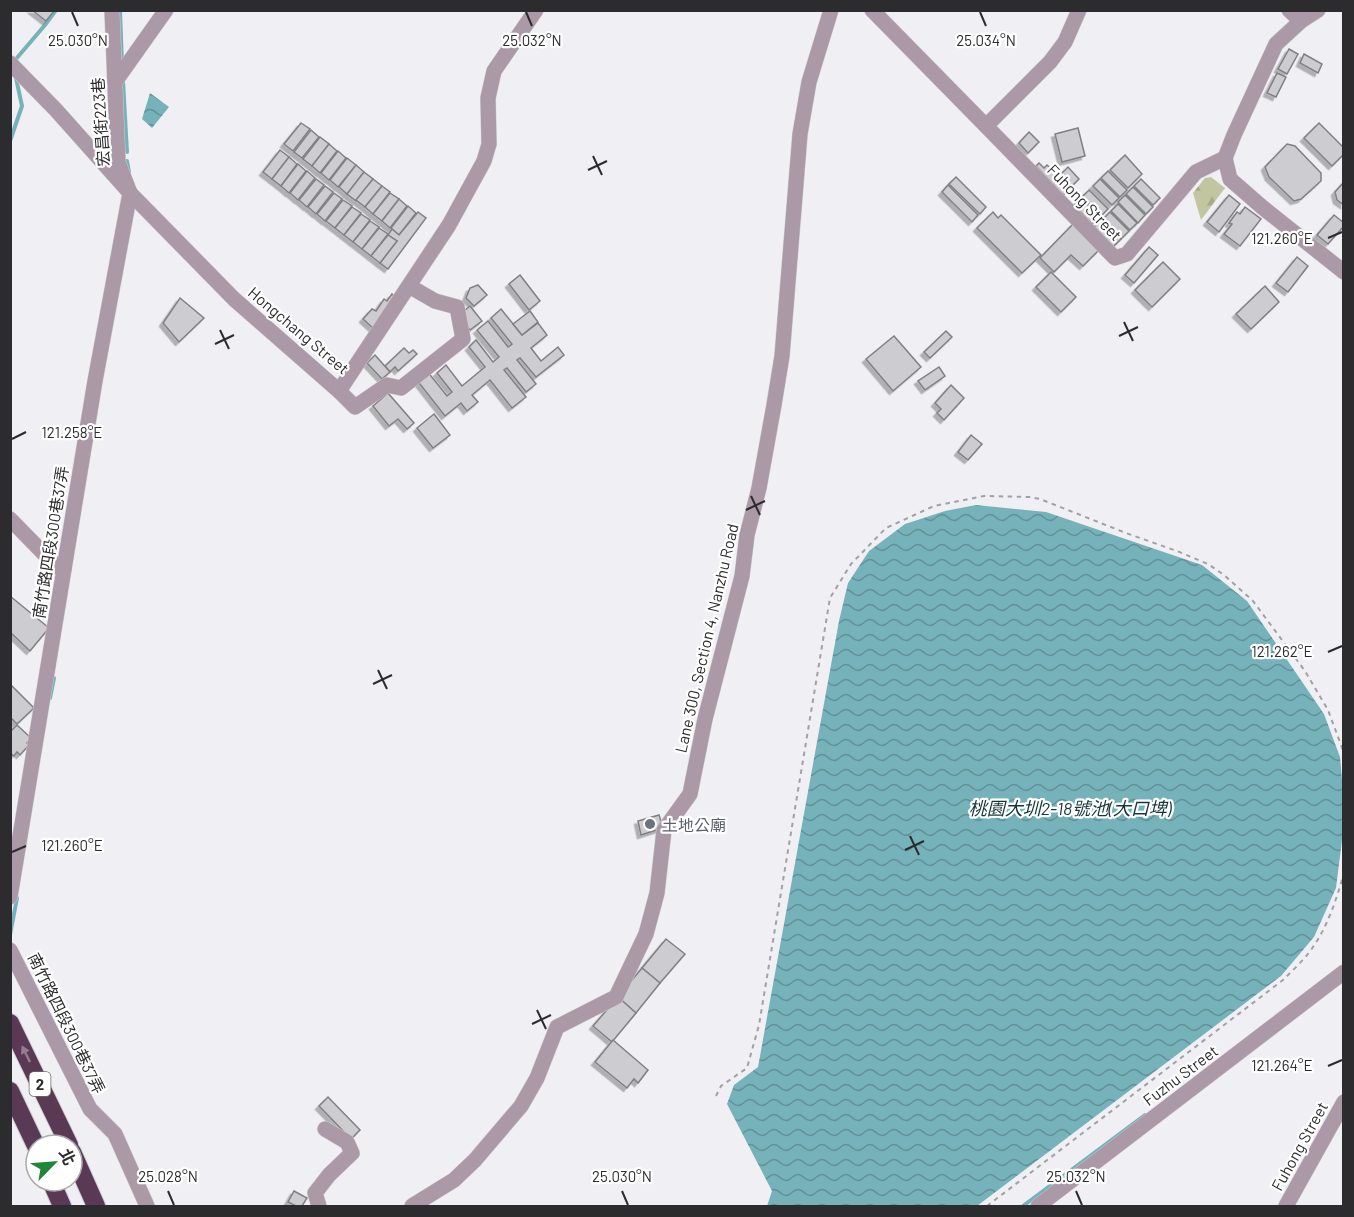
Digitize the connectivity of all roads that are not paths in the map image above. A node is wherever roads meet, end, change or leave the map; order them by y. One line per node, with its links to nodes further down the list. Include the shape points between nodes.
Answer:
1 (112, 10): 11 (street, 宏昌街223巷)
2 (166, 10): 11 (street)
3 (536, 10): 16 (street, Hongchang Street, via 494,72 488,98 489,144 484,161)
4 (831, 10): 34 (street, Lane 300, Section 4, Nanzhu Road, via 808,82 800,134 782,356 742,576 690,794 664,830 657,893 646,934 616,997 557,1027 521,1106 454,1180)
5 (872, 10): 12 (street)
6 (1079, 10): 12 (street, via 1065,42 1050,62)
7 (1289, 10): 9 (street)
8 (1318, 10): 9 (street)
9 (1301, 21): 13 (street, via 1276,44)
10 (10, 63): 14 (street, Hongchang Street)
11 (115, 82): 14 (street, 宏昌街223巷, via 118,162)
12 (986, 126): 13 (street, Fuhong Street, via 1115,258 1127,255 1196,172)
13 (1225, 158): 15 (street, via 1230,179)
14 (130, 193): 17 (street, Hongchang Street, via 234,299); 19 (street, 南竹路四段300巷37弄)
15 (1344, 272)
16 (409, 286): 17 (street, Hongchang Street); 17 (street, via 435,301 457,307 463,339 401,388 387,386 355,407)
17 (339, 391)
18 (10, 519): 19 (street, via 57,567)
19 (64, 569): 20 (street, 南竹路四段300巷37弄)
20 (10, 897)
21 (10, 950): 30 (street, 南竹路四段300巷37弄, via 90,1109 115,1134)
22 (1344, 972): 35 (street, Fuzhu Street)
23 (10, 1023): 28 (highway, 2, one-way to 23)
24 (10, 1091): 27 (highway, 2)
25 (1342, 1109): 36 (street, Fuhong Street)
26 (325, 1129): 33 (street, via 346,1142 352,1153 315,1193)
27 (30, 1133)
28 (63, 1133)
29 (84, 1179): 31 (highway)
30 (146, 1205): 32 (street, 南竹路四段300巷37弄)
31 (96, 1206)
32 (162, 1206)
33 (319, 1206)
34 (412, 1206)
35 (1038, 1206)
36 (1286, 1206)

